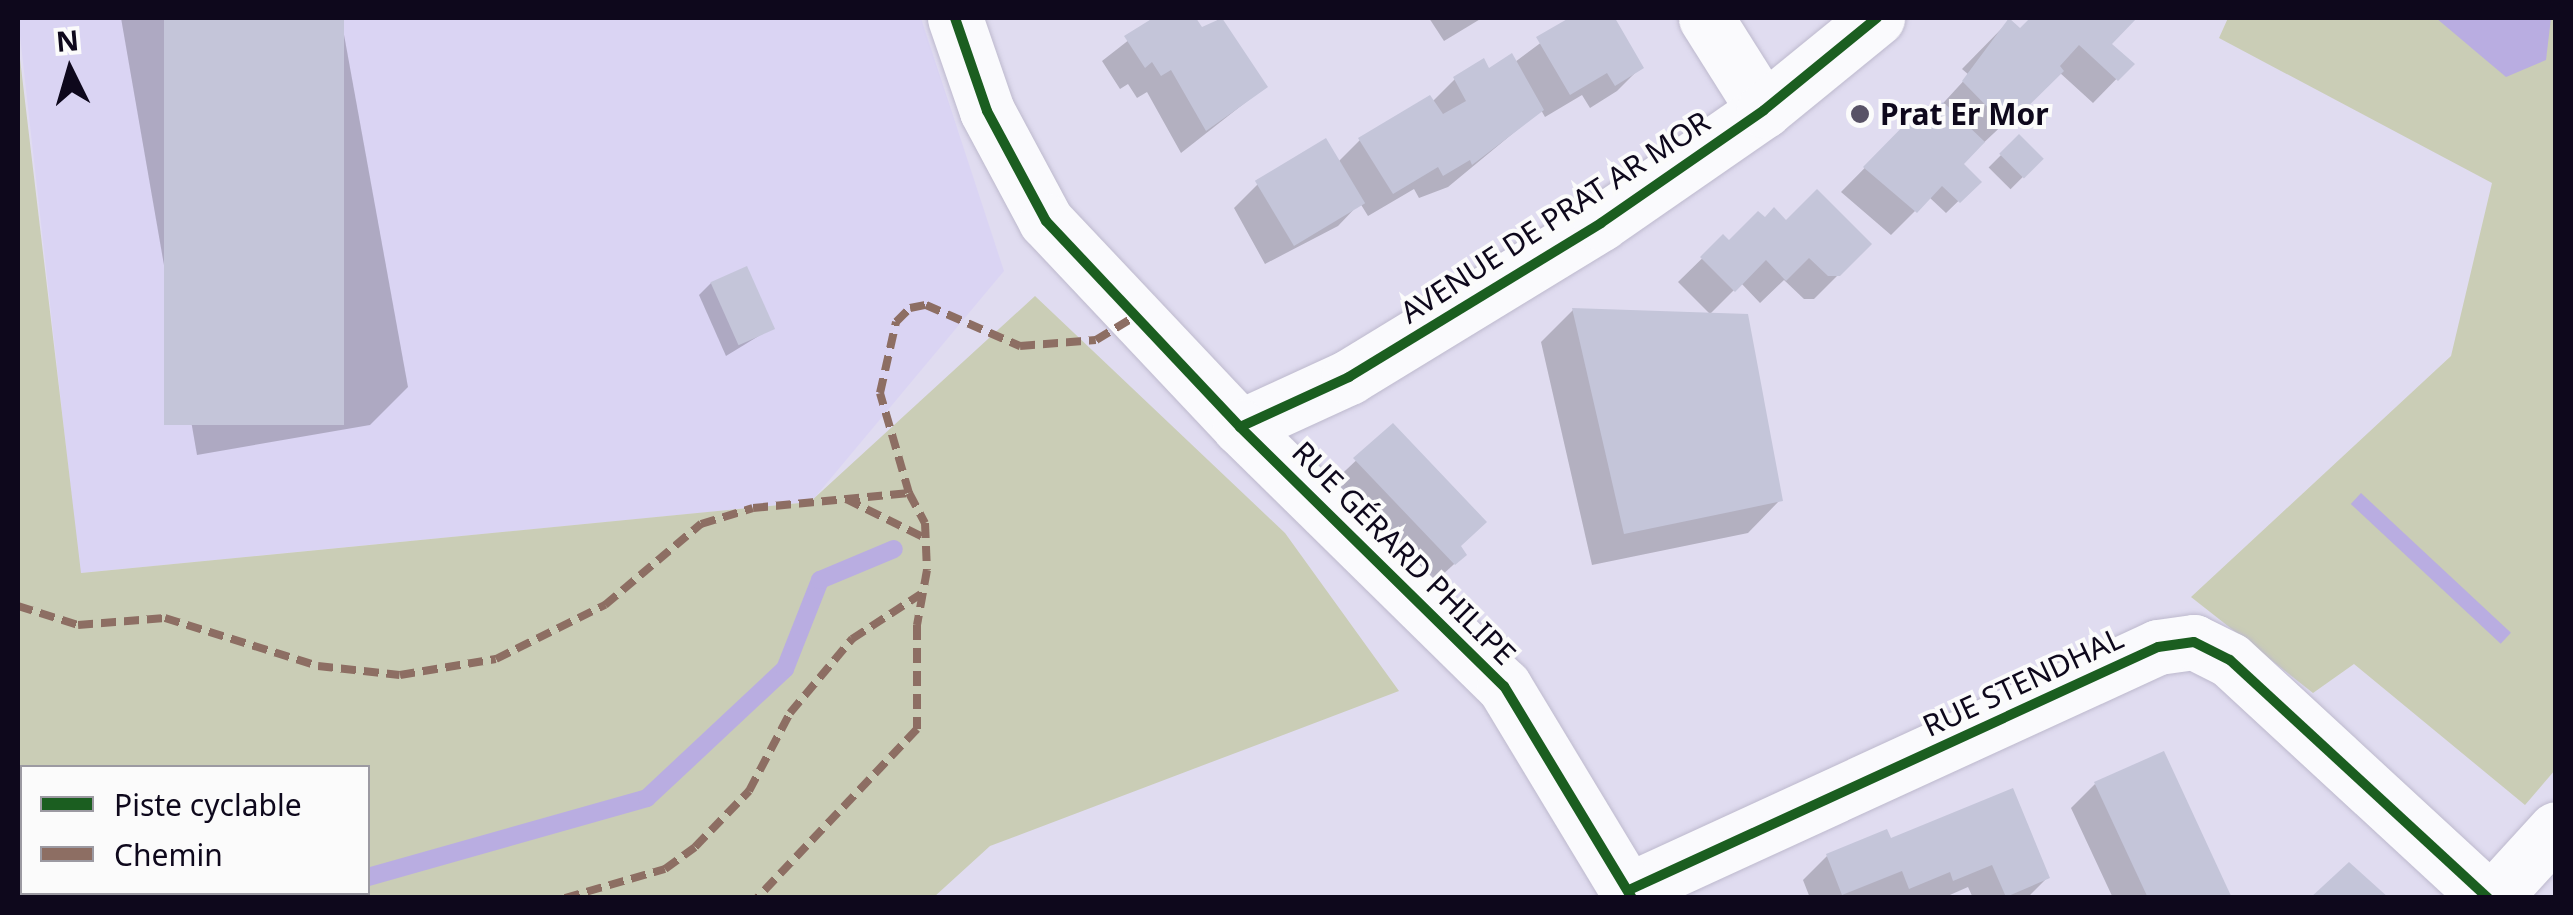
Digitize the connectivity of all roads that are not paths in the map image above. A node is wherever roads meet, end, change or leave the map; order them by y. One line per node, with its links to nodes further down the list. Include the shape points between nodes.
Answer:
1 (955, 18): 5 (street, RUE GÉRARD PHILIPE, via 987,110 1046,221)
2 (1706, 18): 4 (street)
3 (1877, 18): 4 (street, AVENUE DE PRAT AR MOR)
4 (1764, 110): 5 (street, AVENUE DE PRAT AR MOR, via 1601,222 1348,378)
5 (1240, 427): 7 (street, RUE GÉRARD PHILIPE, via 1504,686)
6 (2556, 829): 8 (street)
7 (1630, 894): 8 (street, RUE STENDHAL, via 2158,647 2194,642 2230,660)
8 (2491, 898)

